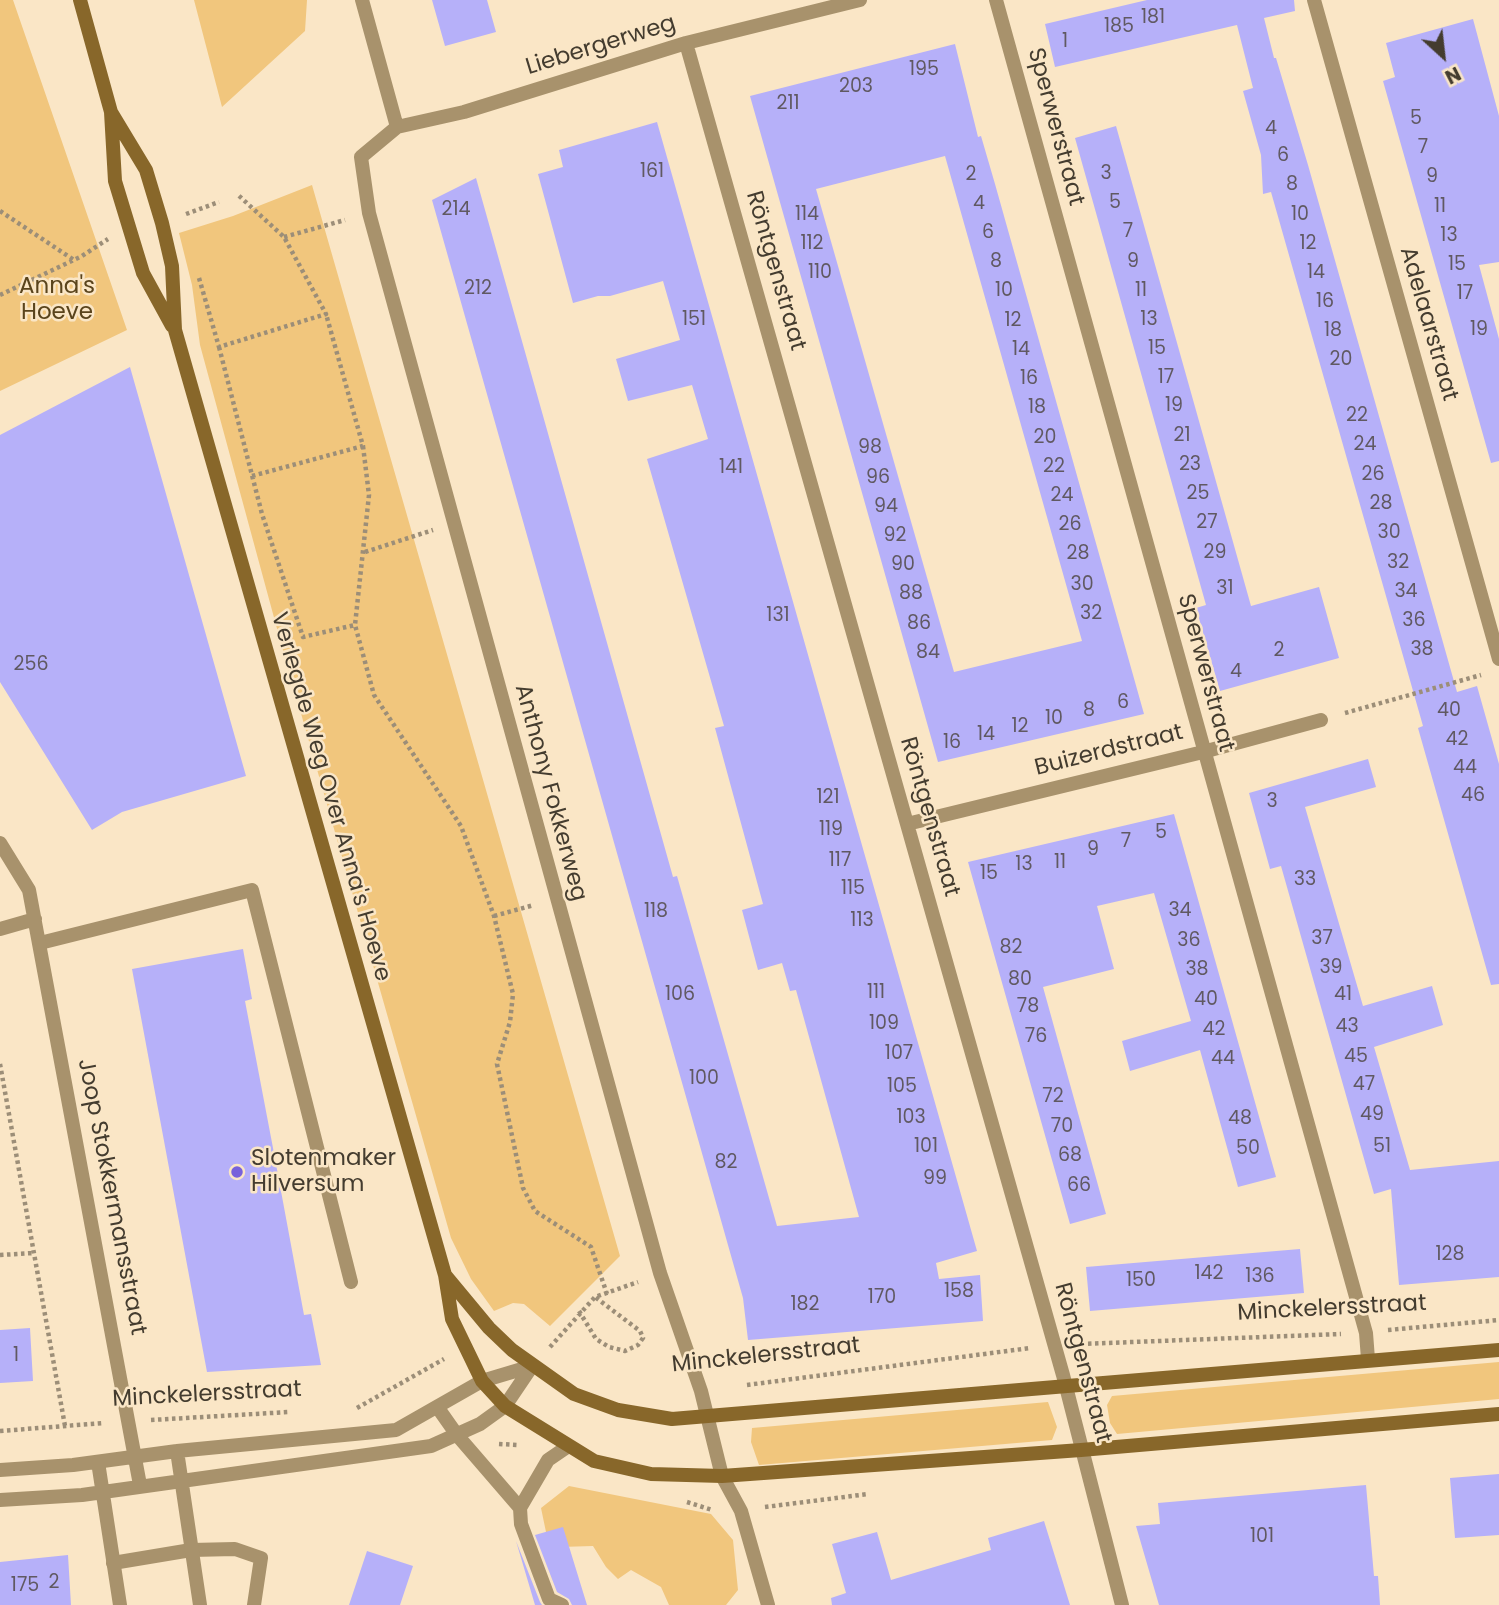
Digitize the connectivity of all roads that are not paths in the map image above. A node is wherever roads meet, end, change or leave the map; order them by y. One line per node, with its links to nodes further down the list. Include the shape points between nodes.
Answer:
1 (80, 0): 7 (main road, Verlegde Weg Over Anna's Hoeve)
2 (362, 0): 8 (street)
3 (859, 0): 6 (street, Liebergerweg)
4 (996, 0): 12 (street, Sperwerstraat)
5 (1314, 0): 10 (street, Adelaarstraat)
6 (686, 43): 8 (street, Liebergerweg); 13 (street, Röntgenstraat)
7 (111, 112): 9 (main road, Verlegde Weg Over Anna's Hoeve, via 115,181 130,233 143,273); 9 (main road, Verlegde Weg Over Anna's Hoeve, via 146,170 162,223 172,266)
8 (397, 127): 28 (street, Anthony Fokkerweg, via 361,157 369,213 555,899 660,1273)
9 (175, 330): 18 (main road, Verlegde Weg Over Anna's Hoeve)
10 (1499, 659)
11 (1321, 720): 12 (street, Buizerdstraat)
12 (1203, 752): 13 (street, Buizerdstraat); 21 (street, Sperwerstraat, via 1366,1333)
13 (907, 824): 24 (street, Röntgenstraat)
14 (0, 843): 15 (street, Joop Stokkermansstraat, via 29,890)
15 (35, 919): 16 (street); 17 (street, Joop Stokkermansstraat)
16 (0, 929)
17 (40, 943): 19 (street, via 252,890); 33 (street, Joop Stokkermansstraat)
18 (444, 1275): 22 (main road, Verlegde Weg Over Anna's Hoeve, via 489,1328); 23 (main road, Verlegde Weg Over Anna's Hoeve, via 452,1319)
19 (351, 1282)
20 (1499, 1350): 21 (main road)
21 (1368, 1359): 24 (main road)
22 (532, 1366): 23 (street); 25 (street); 28 (main road, via 574,1394 618,1410 672,1419)
23 (482, 1381): 25 (main road, Verlegde Weg Over Anna's Hoeve); 26 (street)
24 (1066, 1386): 28 (main road); 31 (street, Röntgenstraat)
25 (505, 1406): 29 (street); 30 (main road)
26 (438, 1408): 29 (street); 32 (street, via 396,1430)
27 (1499, 1414): 31 (main road)
28 (706, 1418): 36 (street, Anthony Fokkerweg)
29 (457, 1435): 37 (street, via 430,1446 337,1462); 41 (street)
30 (567, 1447): 36 (main road, via 620,1469); 41 (street, via 548,1460)
31 (1081, 1450): 36 (main road); 49 (street, Röntgenstraat)
32 (177, 1451): 33 (street); 37 (street)
33 (136, 1457): 34 (street); 38 (street, Joop Stokkermansstraat)
34 (98, 1462): 35 (street); 39 (street)
35 (0, 1470)
36 (722, 1476): 48 (street, Anthony Fokkerweg, via 741,1511)
37 (180, 1479): 38 (street); 42 (street)
38 (140, 1485): 39 (street)
39 (102, 1492): 40 (street); 43 (street)
40 (0, 1500)
41 (520, 1508): 47 (street, via 521,1524 550,1599)
42 (191, 1550): 43 (street); 45 (street); 46 (street, via 235,1549 261,1558)
43 (113, 1563): 44 (street)
44 (120, 1605)
45 (200, 1605)
46 (254, 1605)
47 (562, 1605)
48 (768, 1605)
49 (1122, 1605)

